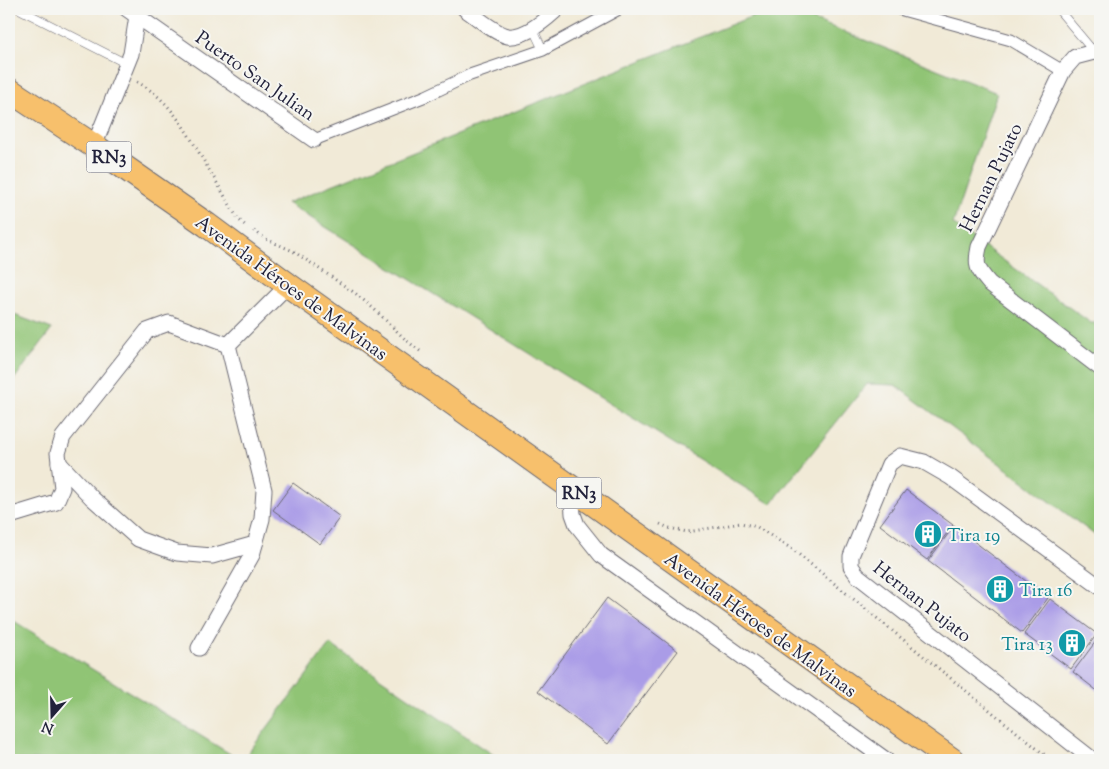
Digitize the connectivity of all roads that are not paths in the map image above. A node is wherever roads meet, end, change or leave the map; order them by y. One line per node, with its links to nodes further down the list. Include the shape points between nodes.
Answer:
1 (19, 9): 11 (lane)
2 (465, 9): 8 (street, via 508,36)
3 (557, 9): 8 (street)
4 (619, 9): 9 (street)
5 (899, 9): 12 (street, via 1011,40)
6 (1058, 9): 10 (lane)
7 (133, 11): 11 (street, via 131,54); 14 (street, Puerto San Julian)
8 (533, 29): 9 (lane)
9 (543, 50): 14 (street, via 470,75)
10 (1097, 53): 12 (street, via 1075,57)
11 (125, 70): 15 (street)
12 (1064, 71): 18 (street, Hernan Pujato, via 976,258 980,272 989,282)
13 (9, 90): 15 (highway, Avenida Héroes de Malvinas / RN3)
14 (314, 140)
15 (94, 146): 16 (highway, Avenida Héroes de Malvinas / RN3)
16 (288, 285): 17 (street); 20 (highway, Avenida Héroes de Malvinas / RN3)
17 (228, 345): 19 (street, via 169,324 146,331 63,437 58,453); 22 (street, via 264,490 262,519)
18 (1100, 368)
19 (59, 463): 21 (street, via 62,488 56,502); 22 (street, via 138,539 177,553 212,556)
20 (571, 488): 25 (street, Avenida Héroes de Malvinas, via 577,525 601,555); 26 (highway, Avenida Héroes de Malvinas / RN3)
21 (10, 516)
22 (255, 544): 24 (street, via 252,555)
23 (1100, 587): 27 (street, Hernan Pujato, via 950,477 924,462 900,456 889,464 851,556 851,566 858,576)
24 (199, 648)
25 (886, 760)
26 (952, 760)
27 (1093, 760)

